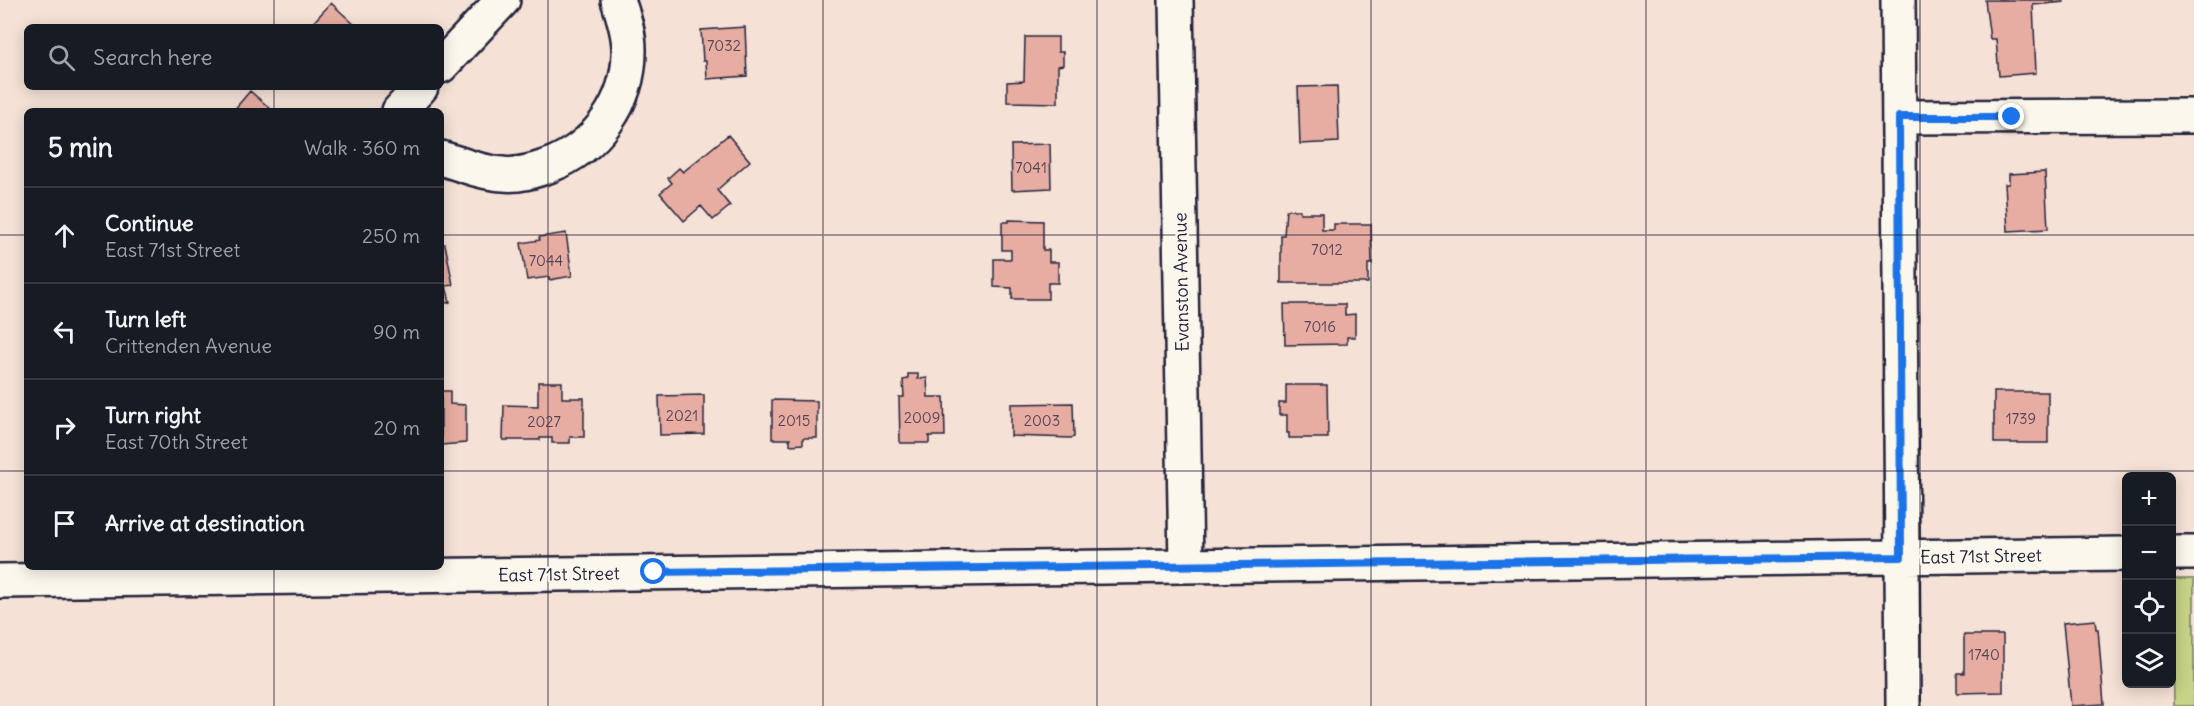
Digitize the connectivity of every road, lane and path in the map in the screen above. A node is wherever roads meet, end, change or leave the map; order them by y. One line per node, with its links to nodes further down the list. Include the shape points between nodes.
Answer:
1 (503, 0): 5 (street)
2 (618, 0): 10 (street, via 629,48 626,77 613,112 595,137 566,159 531,172 486,172)
3 (1176, 0): 15 (street, Evanston Avenue)
4 (1898, 0): 9 (street)
5 (444, 63)
6 (419, 90): 7 (street)
7 (402, 108)
8 (2194, 116): 9 (street)
9 (1899, 117): 14 (street)
10 (444, 159)
11 (2176, 553): 12 (street)
12 (2194, 553)
13 (2122, 554): 14 (street, East 71st Street)
14 (1901, 557): 15 (street, East 71st Street); 18 (street)
15 (1186, 564): 16 (street, East 71st Street)
16 (183, 573): 17 (street, East 71st Street)
17 (0, 581)
18 (1903, 706)

